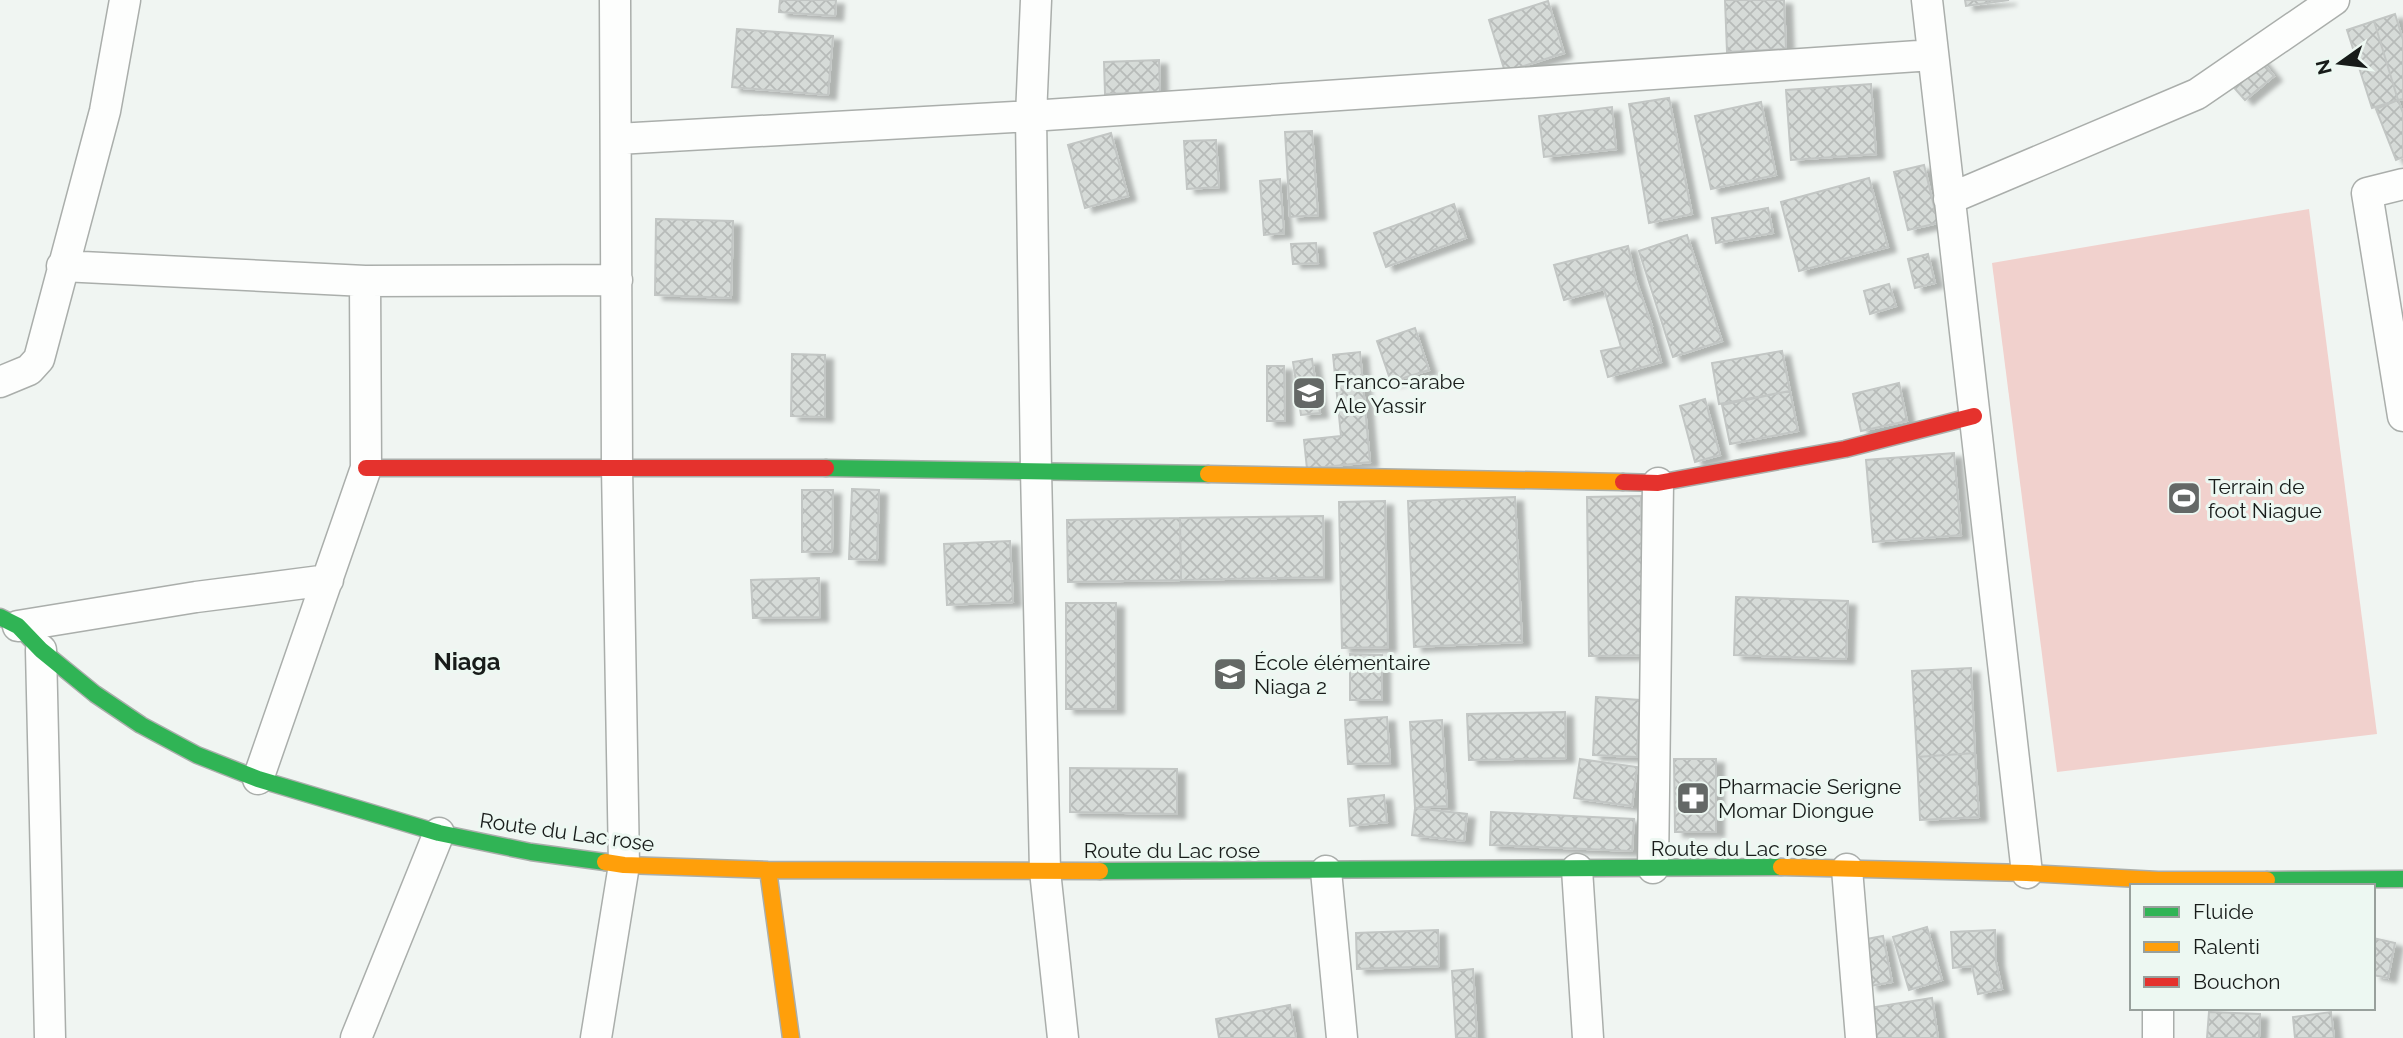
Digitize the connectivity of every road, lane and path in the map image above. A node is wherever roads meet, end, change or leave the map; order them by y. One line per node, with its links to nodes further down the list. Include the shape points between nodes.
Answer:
1 (125, 0): 11 (street, via 105,111)
2 (615, 0): 8 (street)
3 (1037, 0): 7 (street)
4 (1927, 0): 6 (street)
5 (2334, 0): 10 (street, via 2197,94)
6 (1933, 55): 7 (street); 10 (street)
7 (1031, 116): 8 (street); 19 (street)
8 (617, 139): 12 (street)
9 (2403, 184): 16 (street, via 2367,193)
10 (1949, 199): 15 (street)
11 (62, 266): 13 (street); 14 (street, via 39,359 29,370)
12 (617, 280): 13 (street); 17 (street)
13 (365, 281): 18 (street)
14 (0, 382)
15 (1974, 416): 20 (main road, via 1845,449); 33 (street)
16 (2403, 416)
17 (617, 467): 18 (main road); 19 (main road); 26 (street)
18 (366, 468): 21 (street)
19 (1036, 470): 20 (main road); 31 (street)
20 (1658, 483): 27 (street)
21 (328, 580): 22 (street); 24 (street)
22 (9, 622): 23 (main road, Route du Lac rose)
23 (41, 650): 24 (main road, Route du Lac rose, via 141,725 197,755); 37 (street)
24 (258, 779): 25 (main road, Route du Lac rose)
25 (439, 833): 26 (main road, Route du Lac rose); 38 (street)
26 (624, 865): 30 (main road, Route du Lac rose); 39 (street)
27 (1653, 868): 28 (main road, Route du Lac rose); 29 (main road, Route du Lac rose)
28 (1577, 869): 32 (main road, Route du Lac rose); 43 (street)
29 (1847, 869): 33 (main road, Route du Lac rose); 44 (street)
30 (768, 870): 31 (main road, Route du Lac rose); 40 (main road)
31 (1045, 871): 32 (main road, Route du Lac rose); 41 (street)
32 (1326, 871): 42 (street)
33 (2027, 873): 35 (main road, Route du Lac rose)
34 (2403, 879): 35 (main road, Route du Lac rose)
35 (2158, 883)
36 (2158, 1010): 45 (street)
37 (50, 1038)
38 (356, 1038)
39 (596, 1038)
40 (791, 1038)
41 (1063, 1038)
42 (1342, 1038)
43 (1588, 1038)
44 (1861, 1038)
45 (2158, 1038)

